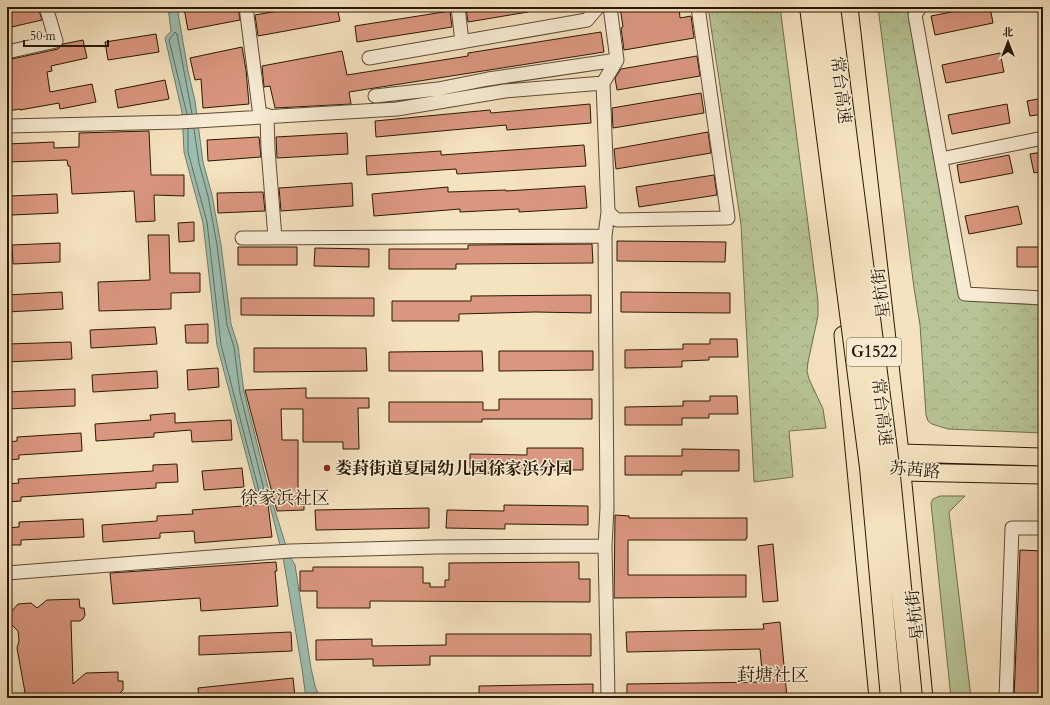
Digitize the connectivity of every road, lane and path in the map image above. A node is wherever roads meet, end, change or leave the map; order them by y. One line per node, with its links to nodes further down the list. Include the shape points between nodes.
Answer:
1 (46, 7): 12 (street, via 56,41)
2 (246, 7): 17 (street)
3 (458, 7): 11 (street)
4 (598, 7): 11 (street, via 587,20)
5 (610, 7): 14 (street)
6 (698, 7): 21 (street, via 728,218 617,220)
7 (809, 7): 28 (main road); 36 (highway, 常台高速 / G1522, bridge, via 870,467)
8 (830, 7): 37 (highway, 常台高速 / G1522, bridge, via 889,466)
9 (849, 7): 26 (main road, 星杭街)
10 (920, 7): 20 (street, via 914,15)
11 (462, 42): 13 (street)
12 (7, 52)
13 (369, 58)
14 (617, 60): 15 (street); 16 (street, via 438,89)
15 (602, 82): 17 (street, via 505,91 397,109); 21 (street)
16 (375, 96)
17 (264, 116): 18 (street, via 179,122); 24 (street)
18 (7, 126)
19 (1043, 138): 20 (street)
20 (941, 159): 25 (street, via 965,294)
21 (608, 212): 22 (street)
22 (605, 236): 24 (street); 32 (street)
23 (242, 238): 24 (street)
24 (275, 238)
25 (1043, 298)
26 (900, 453): 27 (main road, 苏茜路); 28 (main road, 苏茜路); 29 (main road, 星杭街)
27 (1043, 457)
28 (856, 461): 29 (main road, 苏茜路); 35 (main road)
29 (902, 472): 30 (main road, 苏茜路); 38 (main road, 星杭街)
30 (1043, 475)
31 (1043, 528): 39 (street, via 1012,528)
32 (605, 546): 33 (street, via 437,547 284,552); 34 (street)
33 (7, 573)
34 (608, 698)
35 (878, 698)
36 (891, 698)
37 (912, 698)
38 (924, 698)
39 (1006, 698)

